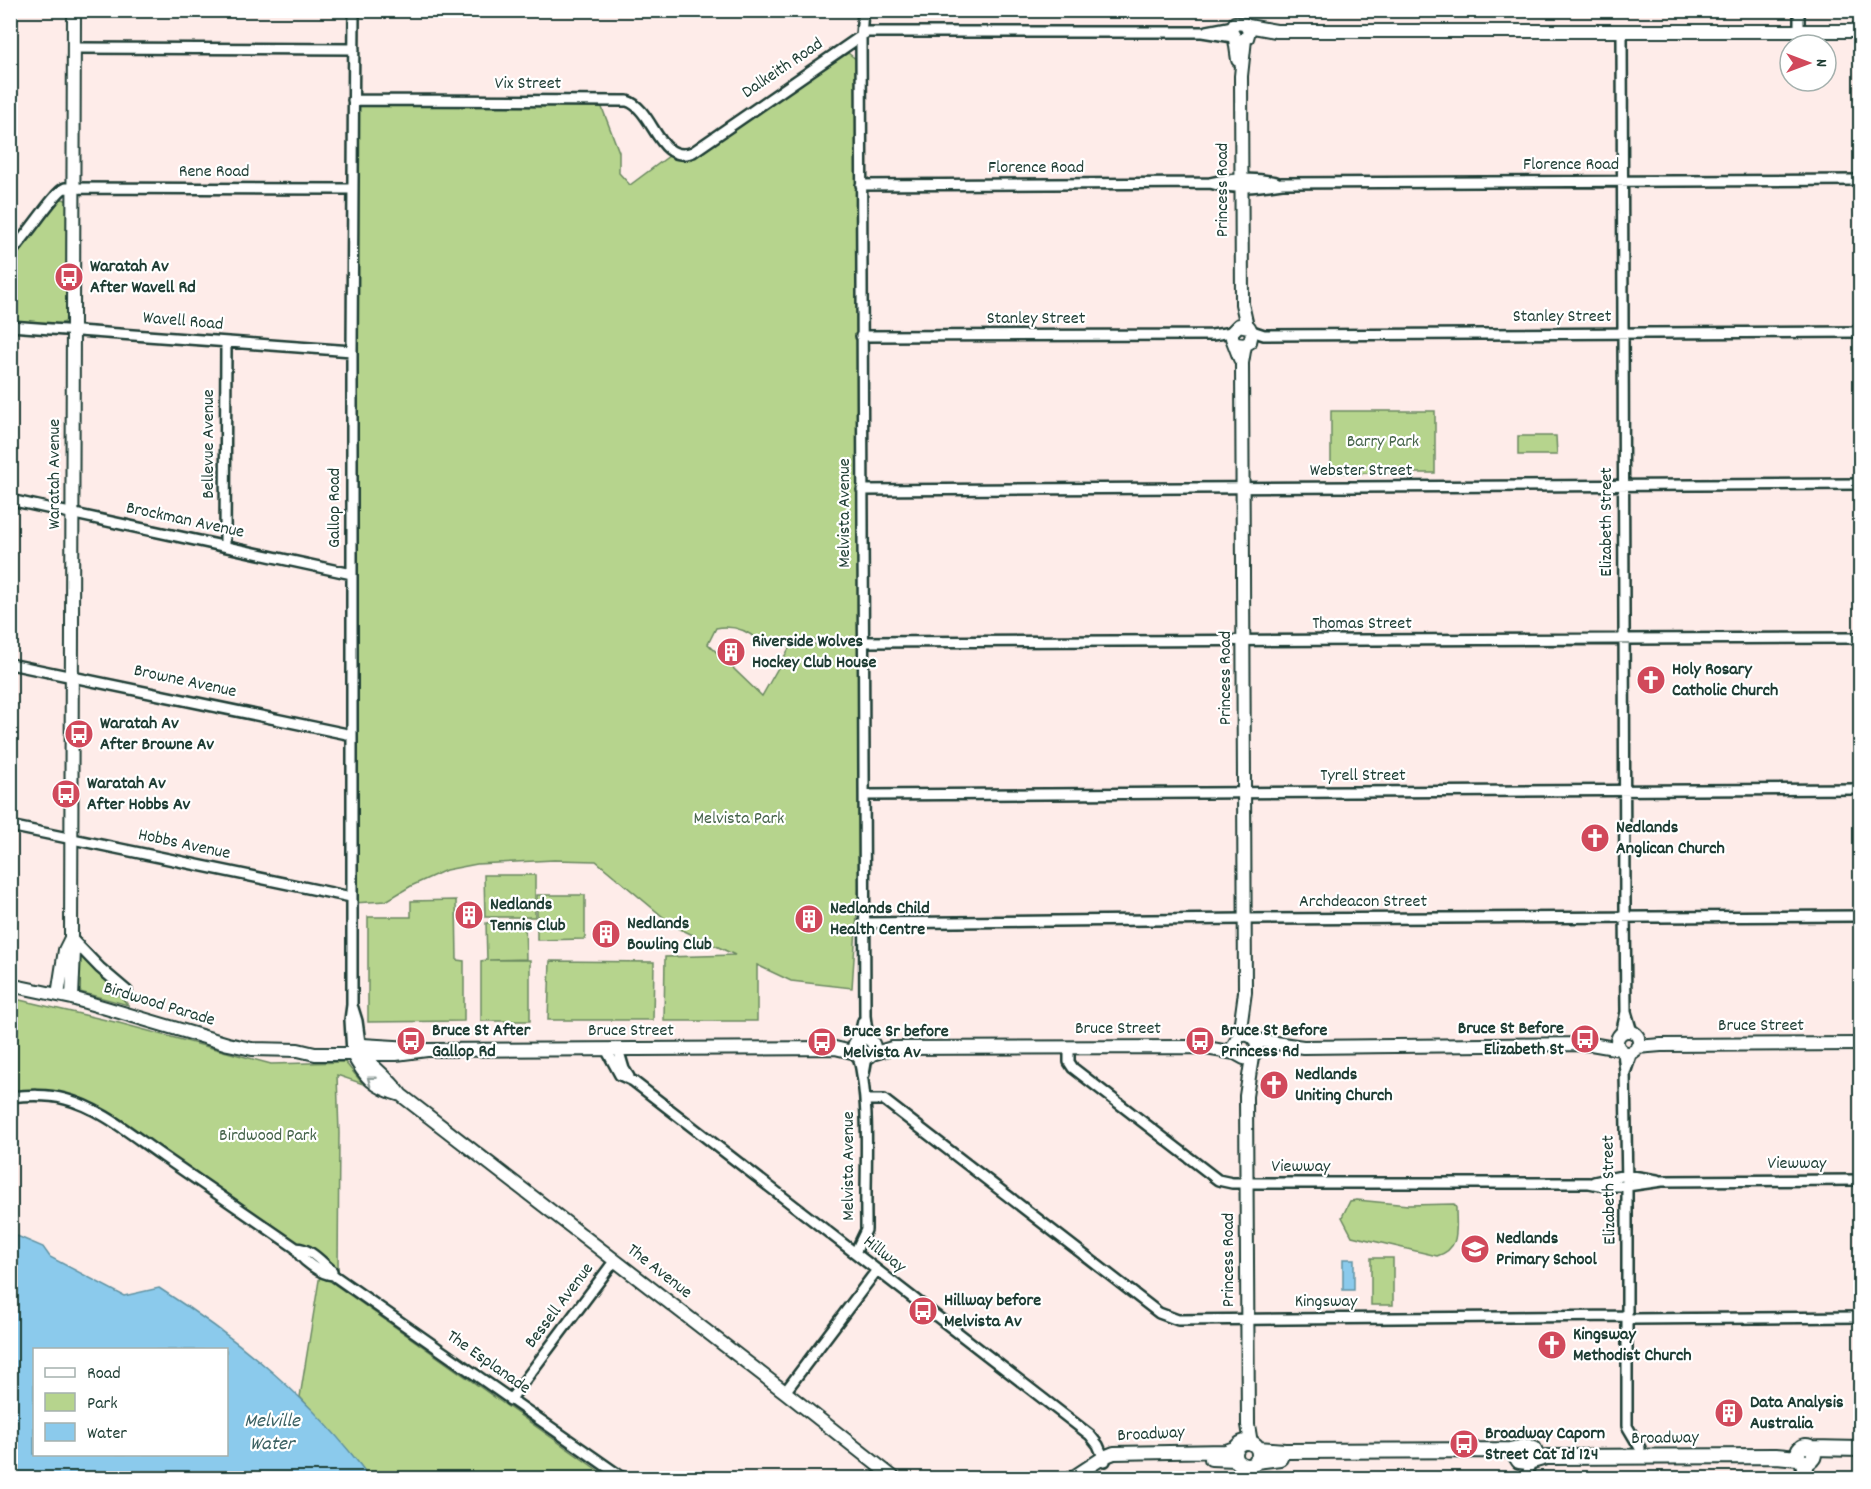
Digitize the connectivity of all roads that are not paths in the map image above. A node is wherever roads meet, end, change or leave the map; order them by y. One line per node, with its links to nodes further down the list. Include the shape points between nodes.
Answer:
1 (74, 10): 12 (street, Waratah Avenue)
2 (354, 10): 13 (street, Gallop Road)
3 (863, 10): 11 (street, Melvista Avenue)
4 (1237, 10): 9 (street, Princess Road)
5 (1243, 10): 9 (street, Princess Road)
6 (1799, 10): 7 (street)
7 (1799, 31): 8 (street, Dalkeith Road); 10 (street, Dalkeith Road)
8 (1860, 31)
9 (1240, 32): 10 (street, Dalkeith Road); 11 (street, Dalkeith Road, via 867,32); 18 (street, Princess Road)
10 (1622, 33): 17 (street, Elizabeth Street)
11 (861, 37): 15 (street, Dalkeith Road, via 693,152); 19 (street, Melvista Avenue)
12 (74, 48): 13 (street); 20 (street, Waratah Avenue)
13 (354, 49): 14 (street, Gallop Road)
14 (354, 100): 15 (street, Vix Street, via 627,100 636,105 664,144); 21 (street, Gallop Road)
15 (677, 154)
16 (1860, 180): 17 (street, Florence Road)
17 (1622, 181): 18 (street, Florence Road); 26 (street, Elizabeth Street)
18 (1242, 184): 19 (street, Florence Road, via 1225,188 1210,183); 28 (street, Princess Road)
19 (861, 185): 27 (street, Melvista Avenue)
20 (74, 188): 21 (street, Rene Road); 22 (street, via 60,189); 24 (street, Waratah Avenue)
21 (353, 189): 30 (street, Gallop Road)
22 (10, 253)
23 (10, 326): 24 (street, Wavell Road)
24 (73, 330): 29 (street, Wavell Road); 36 (street, Waratah Avenue)
25 (1860, 332): 26 (street, Stanley Street)
26 (1623, 334): 28 (street, Stanley Street); 32 (street, Elizabeth Street)
27 (861, 336): 28 (street, Stanley Street); 34 (street, Melvista Avenue)
28 (1244, 336): 33 (street, Princess Road)
29 (226, 343): 30 (street, Wavell Road); 37 (street, Bellevue Avenue)
30 (352, 351): 38 (street, Gallop Road)
31 (1860, 484): 32 (street, Webster Street)
32 (1623, 485): 33 (street, Webster Street); 40 (street, Elizabeth Street)
33 (1243, 488): 34 (street, Webster Street); 42 (street, Princess Road)
34 (862, 490): 41 (street, Melvista Avenue)
35 (10, 500): 36 (street, Brockman Avenue)
36 (74, 514): 37 (street, Brockman Avenue); 44 (street, Waratah Avenue)
37 (225, 546): 38 (street, Brockman Avenue)
38 (352, 573): 45 (street, Gallop Road)
39 (1860, 638): 40 (street, Thomas Street)
40 (1624, 639): 42 (street, Thomas Street); 47 (street, Elizabeth Street)
41 (863, 642): 42 (street, Thomas Street); 49 (street, Melvista Avenue)
42 (1244, 642): 48 (street, Princess Road)
43 (10, 664): 44 (street, Browne Avenue)
44 (73, 676): 45 (street, Browne Avenue); 51 (street, Waratah Avenue)
45 (352, 735): 52 (street, Gallop Road)
46 (1860, 789): 47 (street, Tyrell Street)
47 (1624, 791): 48 (street, Tyrell Street); 54 (street, Elizabeth Street)
48 (1245, 793): 49 (street, Tyrell Street); 55 (street, Princess Road)
49 (865, 795): 56 (street, Melvista Avenue)
50 (10, 826): 51 (street, Hobbs Avenue)
51 (72, 838): 52 (street, Hobbs Avenue); 57 (street, Waratah Avenue)
52 (351, 897): 69 (street, Gallop Road, via 350,1020)
53 (1860, 916): 54 (street, Archdeacon Street)
54 (1625, 917): 55 (street, Archdeacon Street); 63 (street, Elizabeth Street)
55 (1245, 919): 56 (street, Archdeacon Street); 62 (street, Princess Road)
56 (865, 923): 68 (street, Melvista Avenue)
57 (71, 938): 59 (street); 60 (street, Waratah Avenue, via 65,950); 61 (street, Waratah Avenue)
58 (10, 985): 60 (street, Birdwood Parade)
59 (127, 991)
60 (58, 995): 61 (street, Birdwood Parade)
61 (72, 998): 69 (street, Birdwood Parade, via 252,1050 315,1054)
62 (1246, 1038): 66 (street, Bruce Street); 67 (street, Bruce Street); 71 (street, via 1257,1046); 71 (street, via 1234,1045)
63 (1628, 1043): 64 (street, Bruce Street); 67 (street, Bruce Street); 74 (street, Elizabeth Street)
64 (1860, 1044)
65 (1069, 1047): 66 (street, Bruce Street); 68 (street, Bruce Street); 77 (street, Viewway, via 1073,1068 1218,1180)
66 (1200, 1047): 71 (street, Bruce Street)
67 (1303, 1047): 71 (street, Bruce Street)
68 (863, 1048): 70 (street, Bruce Street); 73 (street, Melvista Avenue)
69 (356, 1049): 70 (street, Bruce Street); 81 (street, The Avenue, via 361,1072 370,1081 402,1095)
70 (612, 1049): 80 (street, Hillway, via 620,1075 633,1081)
71 (1245, 1055): 77 (street, Princess Road)
72 (10, 1097): 87 (street, The Esplanade, via 52,1096 95,1111 296,1248 319,1258 333,1275)
73 (865, 1100): 80 (street, Melvista Avenue, via 866,1230); 85 (street, Kingsway, via 884,1100 1159,1312 1178,1320)
74 (1626, 1175): 76 (street, Viewway); 78 (street, Viewway); 79 (street, Elizabeth Street)
75 (1860, 1180): 76 (street, Viewway)
76 (1662, 1181): 79 (street, Viewway)
77 (1246, 1183): 78 (street, Viewway); 85 (street, Princess Road)
78 (1589, 1183): 79 (street, Viewway)
79 (1627, 1186): 83 (street, Elizabeth Street)
80 (855, 1253): 82 (street, Hillway)
81 (615, 1260): 86 (street, The Avenue); 87 (street, Bessell Avenue)
82 (877, 1270): 86 (street); 94 (street, Hillway, via 1090,1435)
83 (1627, 1317): 84 (street, Kingsway); 85 (street, Kingsway); 88 (street, Elizabeth Street, via 1627,1426)
84 (1860, 1317)
85 (1247, 1319): 92 (street, Princess Road)
86 (785, 1392): 96 (street, The Avenue)
87 (510, 1400): 95 (street, The Esplanade)
88 (1640, 1448): 90 (main road, Broadway); 93 (main road, Broadway)
89 (1860, 1449): 90 (main road, Broadway)
90 (1805, 1456): 91 (main road, Broadway); 93 (main road, Broadway); 101 (street)
91 (1860, 1456)
92 (1247, 1457): 93 (main road, Broadway, via 1285,1451); 94 (street, Broadway); 99 (main road, Princess Road)
93 (1525, 1457): 100 (street)
94 (1105, 1460): 97 (street, Broadway); 98 (street, Broadway)
95 (624, 1479)
96 (894, 1479)
97 (1072, 1479)
98 (1083, 1479)
99 (1244, 1479)
100 (1526, 1479)
101 (1805, 1479)

